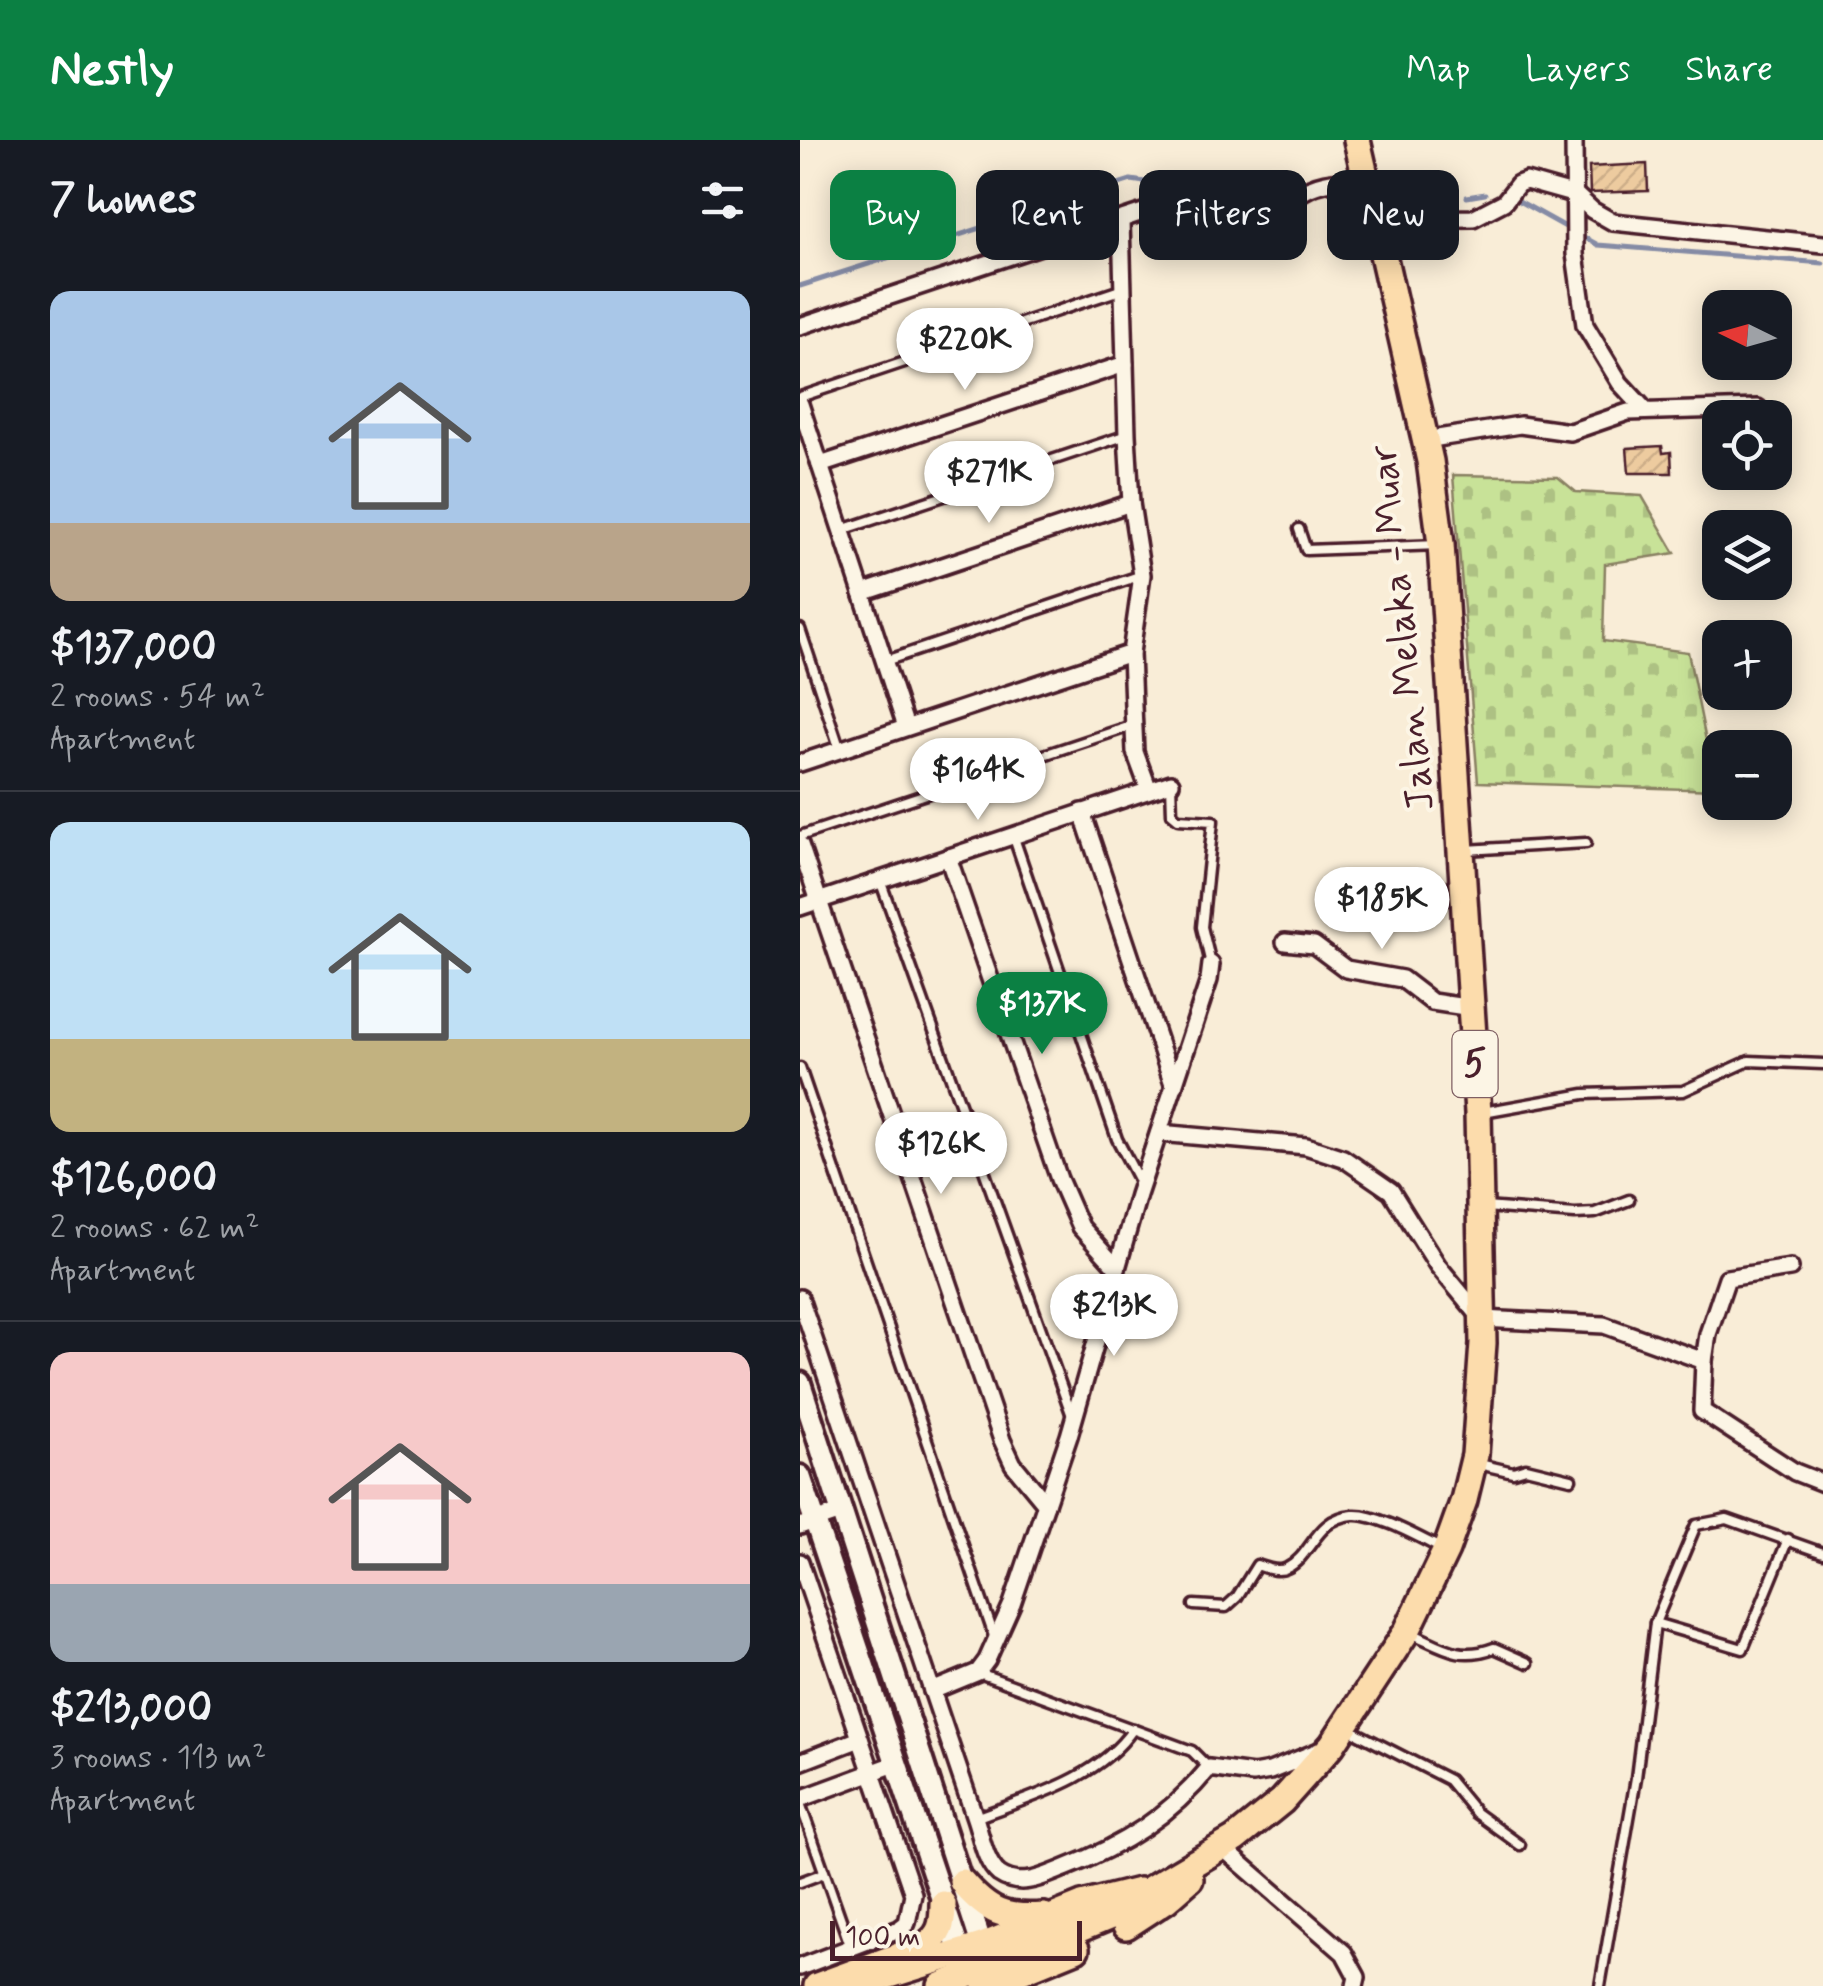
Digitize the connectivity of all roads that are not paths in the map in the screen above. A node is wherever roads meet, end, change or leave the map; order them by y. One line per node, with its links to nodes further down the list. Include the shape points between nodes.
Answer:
1 (1357, 140): 3 (main road, Jalan Melaka - Muar / 5)
2 (1574, 140): 5 (street)
3 (1365, 170)
4 (1327, 182): 7 (street, via 1298,194 1267,224 1181,204)
5 (1575, 203): 6 (street, via 1526,181 1473,218); 8 (street, via 1612,222); 15 (street, via 1585,325 1620,383)
6 (1459, 218)
7 (1122, 221): 10 (street); 11 (street)
8 (1823, 244)
9 (1386, 260): 17 (main road, Jalan Melaka - Muar / 5)
10 (1123, 289): 12 (street); 13 (lane)
11 (800, 326)
12 (1125, 364): 16 (street); 18 (street)
13 (800, 400): 18 (street)
14 (1702, 410): 15 (street)
15 (1646, 411): 17 (street, via 1570,432 1520,426)
16 (1127, 435): 19 (street); 21 (lane)
17 (1425, 440): 22 (main road, Jalan Melaka - Muar / 5)
18 (820, 465): 21 (street)
19 (1131, 503): 23 (street); 24 (street)
20 (1300, 529): 22 (lane, via 1306,550)
21 (841, 530): 24 (street)
22 (1441, 544): 39 (main road, Jalan Melaka - Muar / 5)
23 (1142, 575): 26 (street); 27 (lane)
24 (862, 592): 27 (street)
25 (800, 629): 30 (lane)
26 (1130, 653): 28 (street); 29 (street)
27 (884, 661): 29 (street)
28 (1134, 725): 33 (street, via 1135,752); 36 (lane)
29 (906, 728): 30 (street)
30 (840, 750): 31 (street)
31 (800, 763)
32 (1170, 783): 33 (street); 45 (lane, via 1172,814 1213,821 1202,927)
33 (1149, 790): 34 (street)
34 (1082, 812): 35 (street); 49 (street)
35 (1013, 835): 40 (street); 52 (lane, via 1117,1139)
36 (800, 836)
37 (1586, 843): 39 (lane)
38 (800, 846): 42 (street)
39 (1462, 850): 46 (main road, Jalan Melaka - Muar / 5)
40 (948, 857): 41 (street); 55 (street, via 1059,1179 1080,1227)
41 (880, 880): 42 (street); 61 (lane)
42 (818, 900): 43 (street); 66 (street, via 1002,1440)
43 (800, 906)
44 (1285, 942): 46 (street, via 1314,946 1346,969 1402,979 1432,1002)
45 (1211, 964): 49 (street)
46 (1472, 1008): 50 (main road, Jalan Melaka - Muar / 5)
47 (1823, 1064): 50 (lane, via 1749,1061 1683,1091 1584,1094)
48 (800, 1068): 76 (lane)
49 (1174, 1087): 51 (street)
50 (1478, 1112): 54 (main road, Jalan Melaka - Muar / 5)
51 (1159, 1133): 52 (street); 58 (street, via 1306,1146 1344,1158 1392,1191 1438,1266)
52 (1141, 1185): 55 (street)
53 (1630, 1200): 54 (lane, via 1575,1214)
54 (1480, 1206): 58 (main road, Jalan Melaka - Muar / 5)
55 (1117, 1268): 61 (street)
56 (1790, 1268): 59 (street, via 1727,1278)
57 (800, 1298): 79 (street)
58 (1482, 1318): 59 (street, via 1604,1325); 62 (main road, Jalan Melaka - Muar / 5)
59 (1704, 1361): 65 (street, via 1702,1411)
60 (800, 1383): 67 (street)
61 (1073, 1421): 66 (street)
62 (1474, 1462): 64 (lane, via 1502,1472 1526,1468); 70 (main road, Jalan Melaka - Muar / 5)
63 (800, 1476): 68 (street)
64 (1572, 1479)
65 (1823, 1483)
66 (1046, 1504): 76 (street)
67 (843, 1511): 68 (street); 81 (street)
68 (808, 1523): 86 (street)
69 (1788, 1539): 71 (lane); 74 (lane, via 1726,1519 1696,1525); 74 (lane, via 1743,1649)
70 (1446, 1550): 73 (lane, via 1354,1514 1326,1524 1289,1568 1256,1566 1226,1607); 75 (main road, Jalan Melaka - Muar / 5)
71 (1823, 1553)
72 (800, 1562): 84 (street)
73 (1194, 1605)
74 (1655, 1623): 106 (lane)
75 (1406, 1631): 77 (lane, via 1460,1654 1494,1648); 83 (main road, Jalan Melaka - Muar / 5)
76 (996, 1640): 78 (street)
77 (1528, 1663)
78 (978, 1672): 79 (street); 82 (lane)
79 (932, 1691): 80 (street)
80 (938, 1710): 81 (street); 90 (street)
81 (910, 1720): 95 (street)
82 (1133, 1729): 87 (lane, via 1192,1751); 90 (lane, via 1122,1746 1068,1782)
83 (1338, 1736): 87 (street, via 1270,1771); 91 (main road, Jalan Melaka - Muar / 5, via 1282,1801); 92 (lane, via 1448,1780 1476,1813)
84 (860, 1739): 85 (street); 88 (street)
85 (800, 1762)
86 (896, 1764): 88 (street); 97 (street)
87 (1208, 1768): 90 (street, via 1190,1792 1135,1835 1030,1881 1008,1878 992,1866)
88 (872, 1772): 89 (street); 99 (street, via 912,1908 899,1929)
89 (800, 1801): 93 (lane)
90 (975, 1818)
91 (1230, 1844): 96 (main road, Jalan Melaka - Muar / 5); 100 (main road, via 1122,1928 1022,1973); 105 (street, via 1344,1953)
92 (1520, 1845)
93 (824, 1872): 94 (lane); 99 (lane)
94 (800, 1882)
95 (962, 1882): 98 (main road, via 994,1912 1020,1918); 100 (street)
96 (1150, 1889): 98 (main road, Jalan Melaka - Muar / 5); 100 (main road, Jalan Melaka - Muar / 5, via 1116,1914)
97 (943, 1904): 100 (street); 103 (main road, via 935,1939 923,1947)
98 (1060, 1914): 100 (main road, Jalan Melaka - Muar / 5)
99 (851, 1948): 101 (street)
100 (977, 1964): 102 (main road, Jalan Melaka - Muar / 5); 104 (main road, Jalan Melaka - Muar / 5)
101 (800, 1967)
102 (862, 1985)
103 (816, 1986)
104 (941, 1986)
105 (1355, 1986)
106 (1600, 1986)

